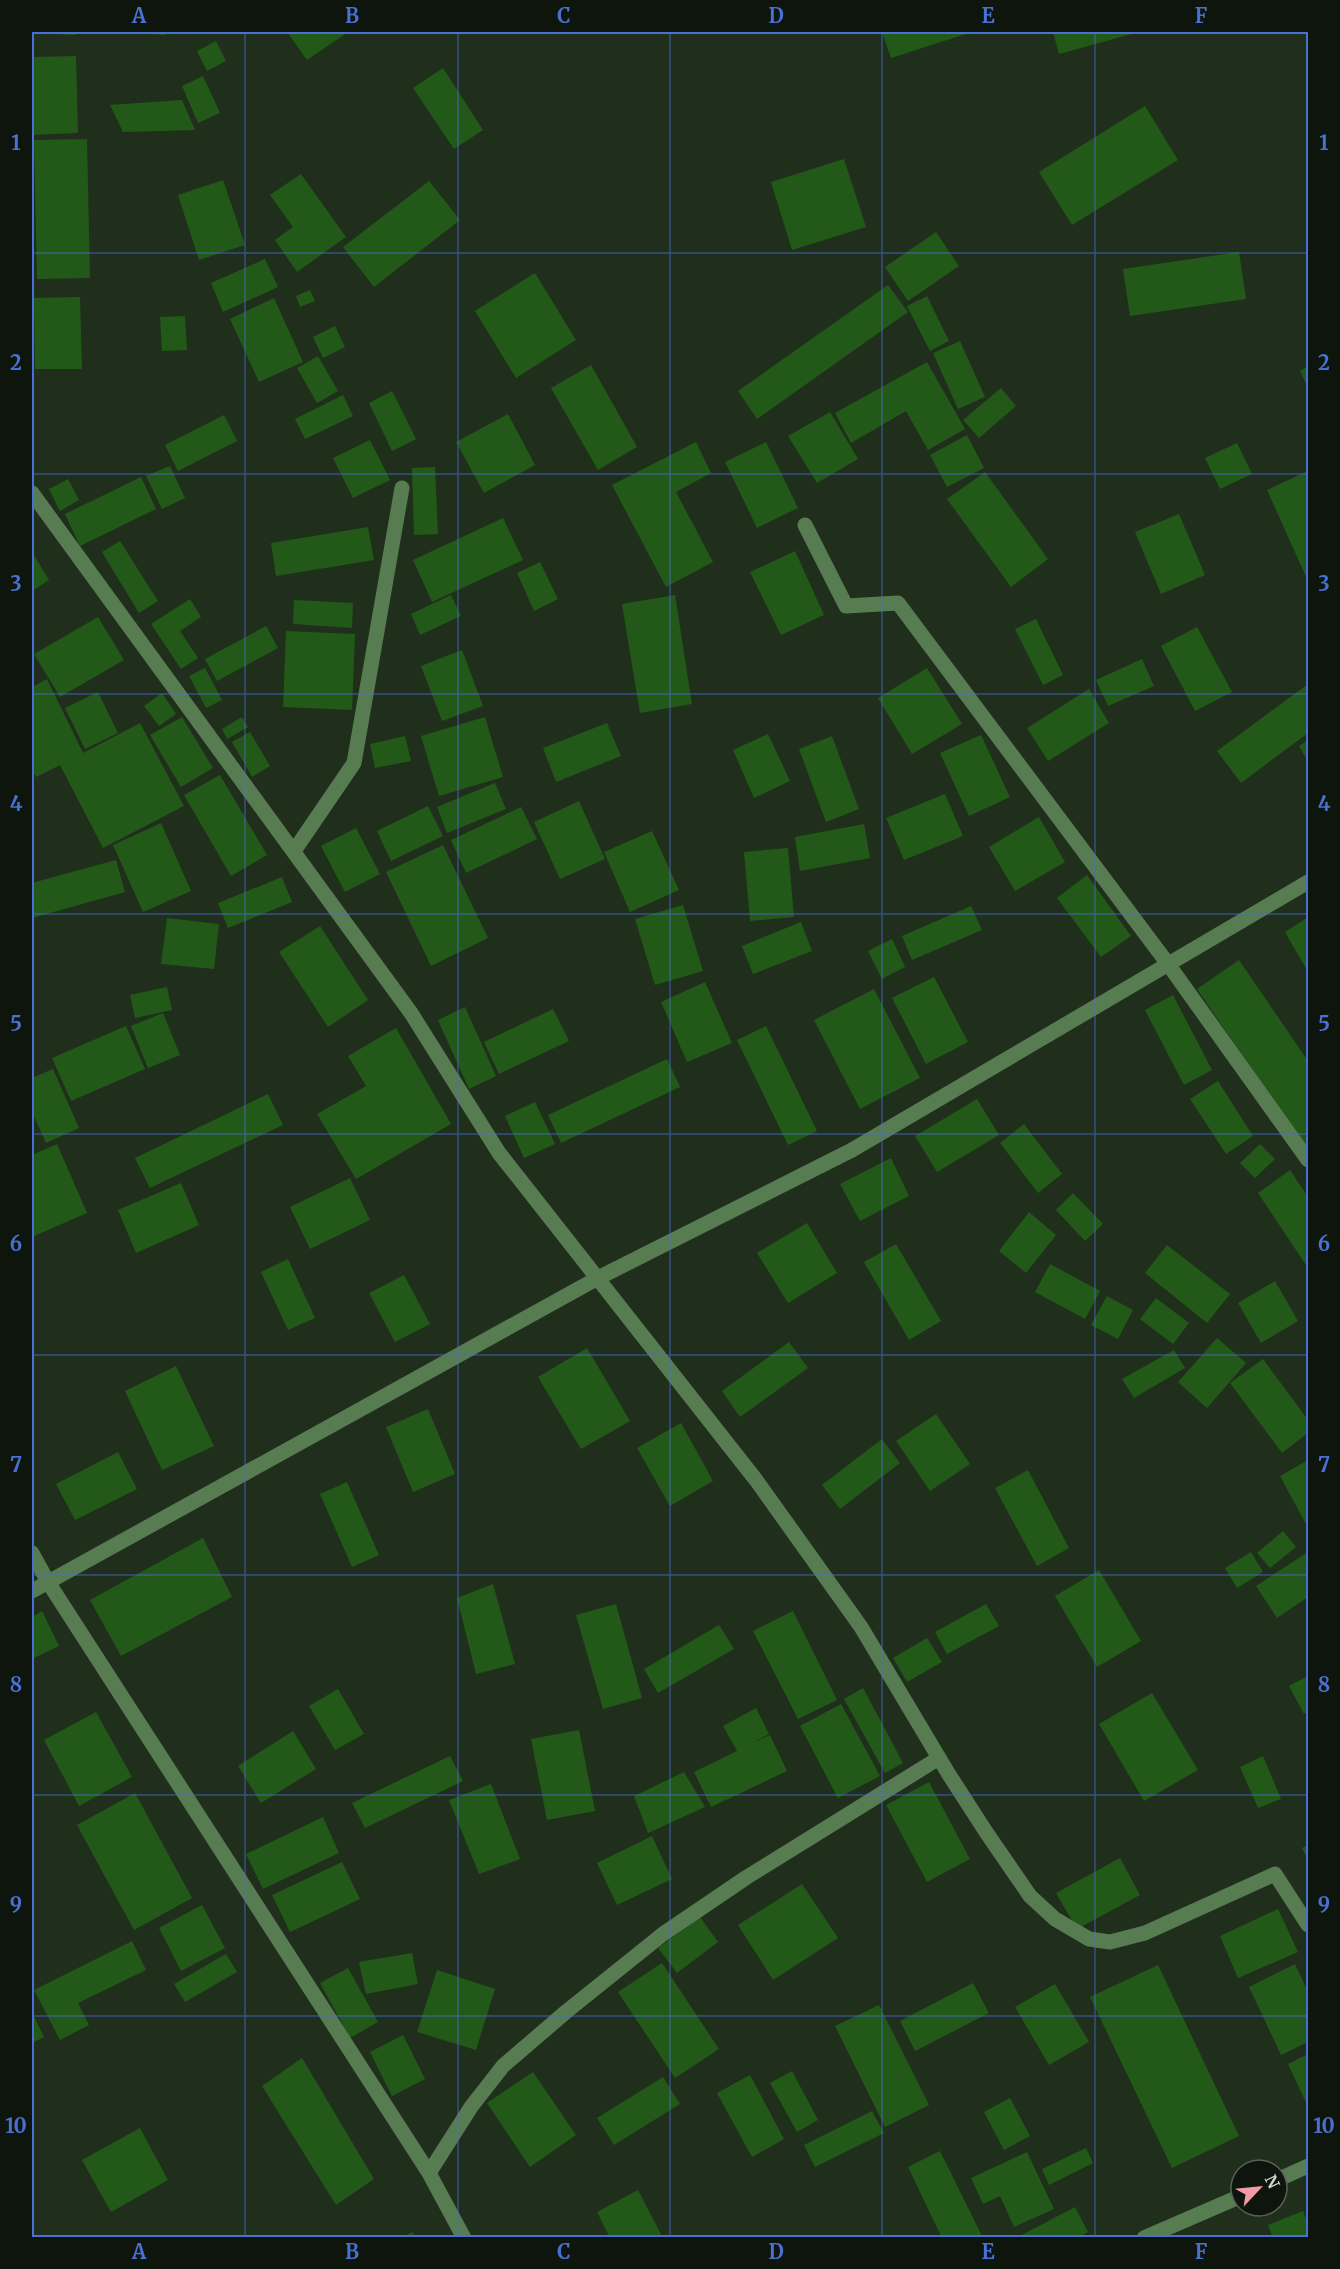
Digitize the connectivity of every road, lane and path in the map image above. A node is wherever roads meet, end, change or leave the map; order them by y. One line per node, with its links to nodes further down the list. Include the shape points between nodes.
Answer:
1 (402, 488): 4 (street, via 354,763)
2 (32, 493): 4 (street)
3 (805, 525): 6 (street, via 846,606 898,603)
4 (294, 851): 8 (street, via 411,1013 499,1153)
5 (1308, 882): 6 (street)
6 (1168, 964): 7 (street); 8 (street, via 852,1150)
7 (1308, 1160)
8 (598, 1278): 10 (street); 12 (street, via 756,1480 861,1627)
9 (32, 1553): 10 (street)
10 (48, 1582): 11 (street); 15 (street)
11 (32, 1591)
12 (939, 1758): 13 (street, via 1030,1896 1055,1919 1089,1939 1110,1942 1145,1933 1275,1874); 15 (street, via 682,1921 567,2011 502,2066)
13 (1308, 1925)
14 (1308, 2166): 16 (street)
15 (429, 2173): 18 (street)
16 (1289, 2175)
17 (1229, 2201): 19 (street)
18 (464, 2238)
19 (1144, 2238)

